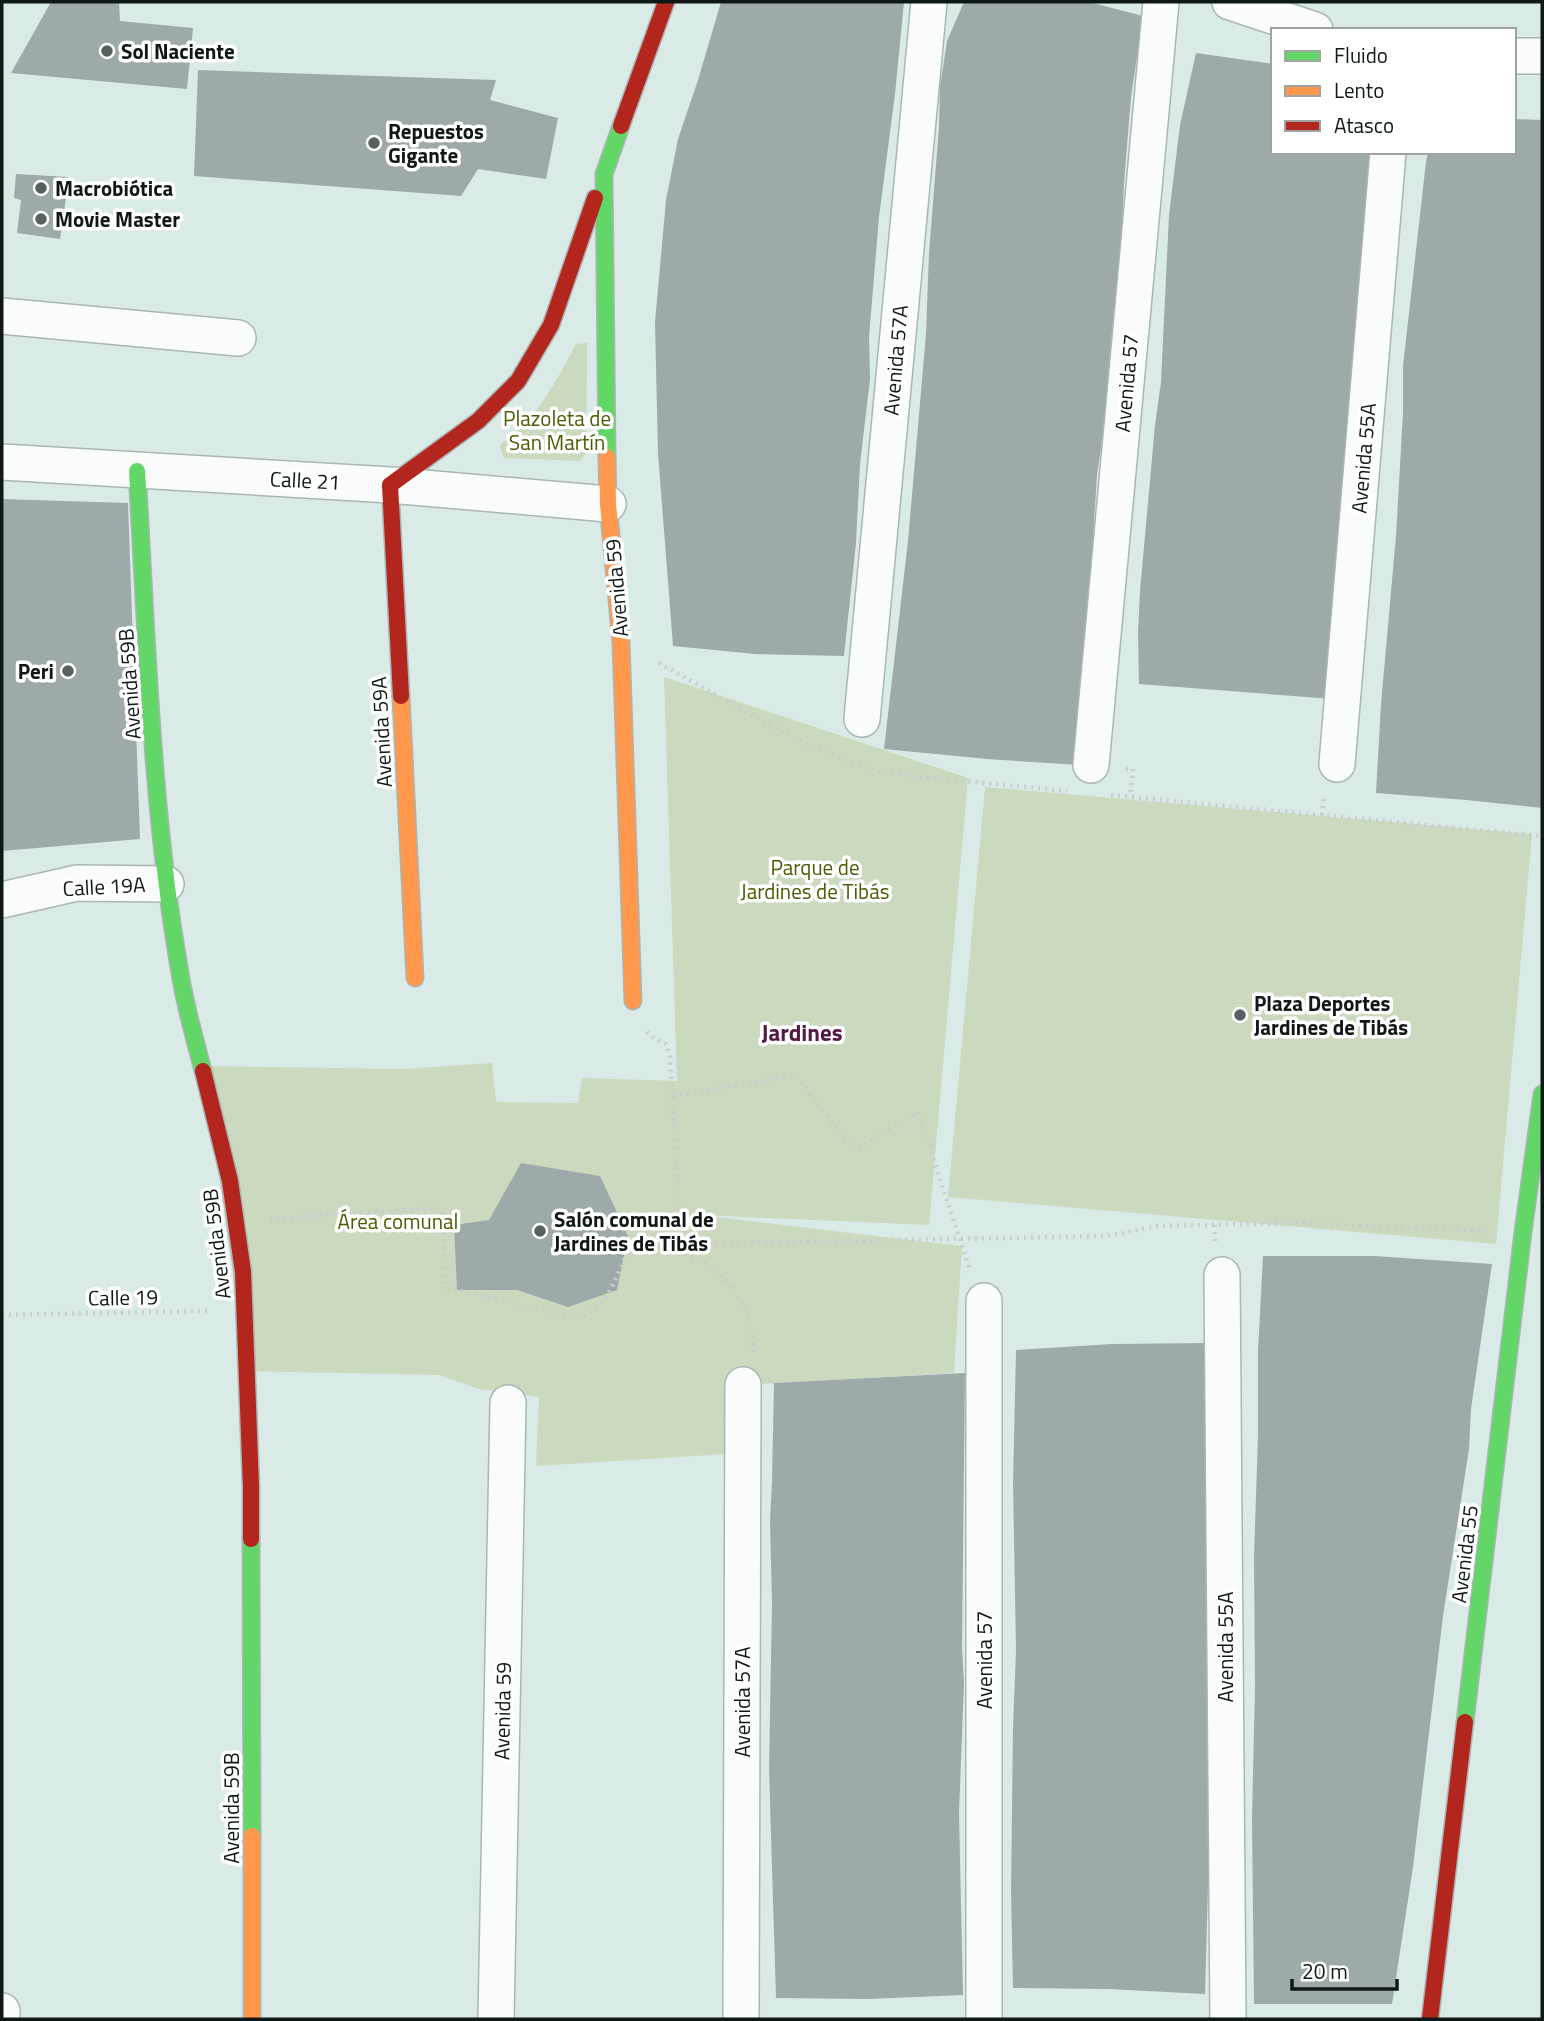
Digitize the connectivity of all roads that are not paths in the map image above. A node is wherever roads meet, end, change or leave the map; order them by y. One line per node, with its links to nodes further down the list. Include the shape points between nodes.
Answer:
1 (666, 2): 9 (street, Avenida 59)
2 (929, 2): 16 (street, Avenida 57A)
3 (1161, 2): 18 (street, Avenida 57)
4 (1230, 2): 5 (street)
5 (1309, 28)
6 (1516, 56): 7 (street)
7 (1542, 56)
8 (1388, 154): 17 (street, Avenida 55A)
9 (604, 174): 14 (street, Avenida 59, via 551,325 518,381 478,421); 15 (street, Avenida 59)
10 (2, 316): 11 (street)
11 (238, 338)
12 (2, 462): 13 (street, Calle 21)
13 (137, 471): 14 (street, Calle 21); 19 (street, Avenida 59B)
14 (390, 485): 15 (street, Calle 21); 21 (street, Avenida 59A)
15 (608, 504): 22 (street, Avenida 59, via 621,642)
16 (862, 719)
17 (1337, 764)
18 (1091, 765)
19 (166, 884): 20 (street, Calle 19A, via 77,883); 30 (street, Avenida 59B, via 180,976 230,1181 243,1272 251,1487)
20 (2, 900)
21 (415, 978)
22 (633, 1002)
23 (1542, 1094): 35 (street, Avenida 55)
24 (1222, 1275): 34 (street, Avenida 55A)
25 (984, 1301): 33 (street, Avenida 57)
26 (743, 1385): 32 (street, Avenida 57A)
27 (508, 1403): 31 (street, Avenida 59)
28 (2, 2011): 29 (street)
29 (2, 2019)
30 (252, 2019)
31 (496, 2019)
32 (741, 2019)
33 (984, 2019)
34 (1228, 2019)
35 (1430, 2019)

